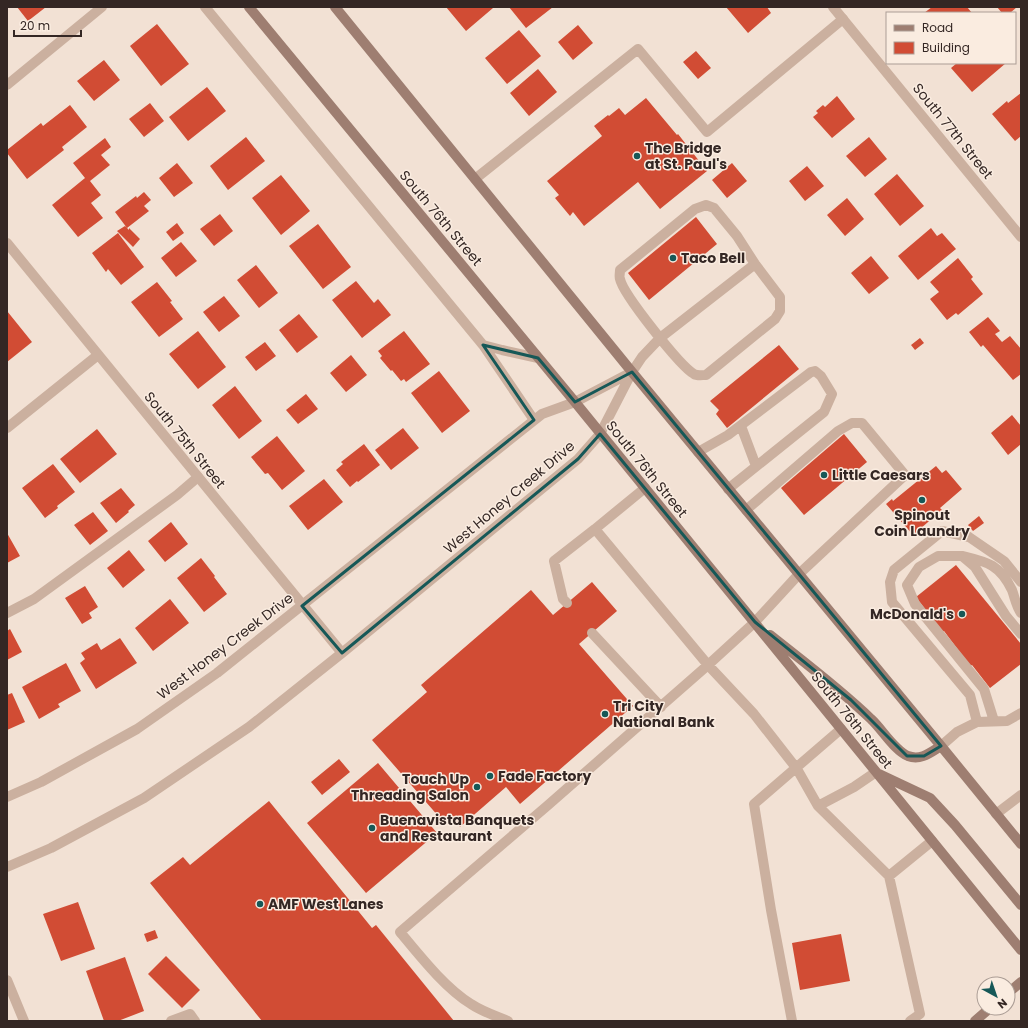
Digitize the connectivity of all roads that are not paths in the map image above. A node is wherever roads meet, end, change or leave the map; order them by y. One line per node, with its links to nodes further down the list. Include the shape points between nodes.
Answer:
1 (102, 7): 7 (street)
2 (205, 7): 13 (street)
3 (249, 7): 15 (main road, South 76th Street)
4 (335, 7): 8 (main road)
5 (833, 7): 6 (street, South 77th Street)
6 (843, 19): 8 (street, via 707,132 638,49); 9 (street, South 77th Street)
7 (7, 85)
8 (475, 179): 16 (main road)
9 (1021, 237)
10 (7, 243): 14 (street, South 75th Street)
11 (754, 264): 12 (street); 12 (street, via 780,297 780,311 706,375 696,375 685,368); 12 (street, via 737,236 714,208 706,205 695,209 620,270 620,279 625,290)
12 (660, 338): 16 (street)
13 (483, 345): 15 (street); 18 (street)
14 (98, 355): 20 (street); 24 (street, South 75th Street)
15 (538, 358): 17 (main road, South 76th Street)
16 (632, 372): 17 (street, West Honey Creek Drive); 21 (street, West Honey Creek Drive); 22 (main road)
17 (574, 402): 18 (street, West Honey Creek Drive, via 542,414); 21 (main road, South 76th Street)
18 (534, 420): 33 (street, West Honey Creek Drive)
19 (741, 426): 22 (street); 23 (street); 23 (street, via 815,371 832,394 824,412)
20 (7, 428)
21 (600, 434): 25 (main road, South 76th Street); 39 (street, West Honey Creek Drive, via 578,459)
22 (698, 452): 26 (main road)
23 (756, 466): 26 (street)
24 (198, 477): 33 (street, South 75th Street); 34 (street, via 34,599)
25 (645, 488): 28 (street); 36 (main road, South 76th Street)
26 (728, 489): 27 (main road)
27 (746, 510): 30 (main road); 30 (street, via 838,431 852,423 862,423 867,429 905,475)
28 (595, 529): 32 (street, via 554,561 563,599); 40 (street)
29 (962, 556): 35 (street, via 986,561 1001,572); 38 (street, via 975,567 1006,616); 43 (street, via 938,556 919,567 908,585 915,604 984,689)
30 (799, 574): 36 (street); 46 (main road)
31 (1021, 582): 44 (street, via 1004,561 969,537 942,531 894,570 890,582 892,602 970,694)
32 (567, 603)
33 (302, 606): 39 (street, South 75th Street); 50 (street, West Honey Creek Drive, via 217,673 137,729 41,782)
34 (7, 613)
35 (1021, 613)
36 (755, 622): 40 (street); 45 (main road, South 76th Street); 46 (main road, via 851,700 907,756 924,756)
37 (592, 633): 41 (street)
38 (1021, 634)
39 (342, 653): 55 (street, West Honey Creek Drive, via 249,727 144,798 51,848)
40 (708, 665): 41 (street); 47 (street, via 754,714)
41 (661, 707): 63 (street, via 400,932 456,993 482,1010)
42 (1021, 713): 43 (street, via 1007,721)
43 (994, 721): 44 (street)
44 (977, 722): 46 (street, via 957,732)
45 (841, 729): 47 (street); 48 (main road, South 76th Street)
46 (941, 746): 52 (main road)
47 (797, 769): 51 (street); 64 (street, via 754,804)
48 (876, 772): 51 (street); 53 (main road, South 76th Street); 57 (main road, via 930,798)
49 (1021, 795): 52 (street)
50 (7, 797)
51 (818, 806): 56 (street)
52 (996, 814): 54 (main road)
53 (932, 841): 56 (street); 58 (main road, South 76th Street)
54 (1021, 844)
55 (7, 867)
56 (889, 876): 65 (street, via 920,1014)
57 (1021, 906)
58 (1021, 950)
59 (7, 980): 60 (street)
60 (24, 1021)
61 (171, 1021): 62 (street, via 190,1014)
62 (195, 1021)
63 (508, 1021)
64 (792, 1021)
65 (910, 1021)

